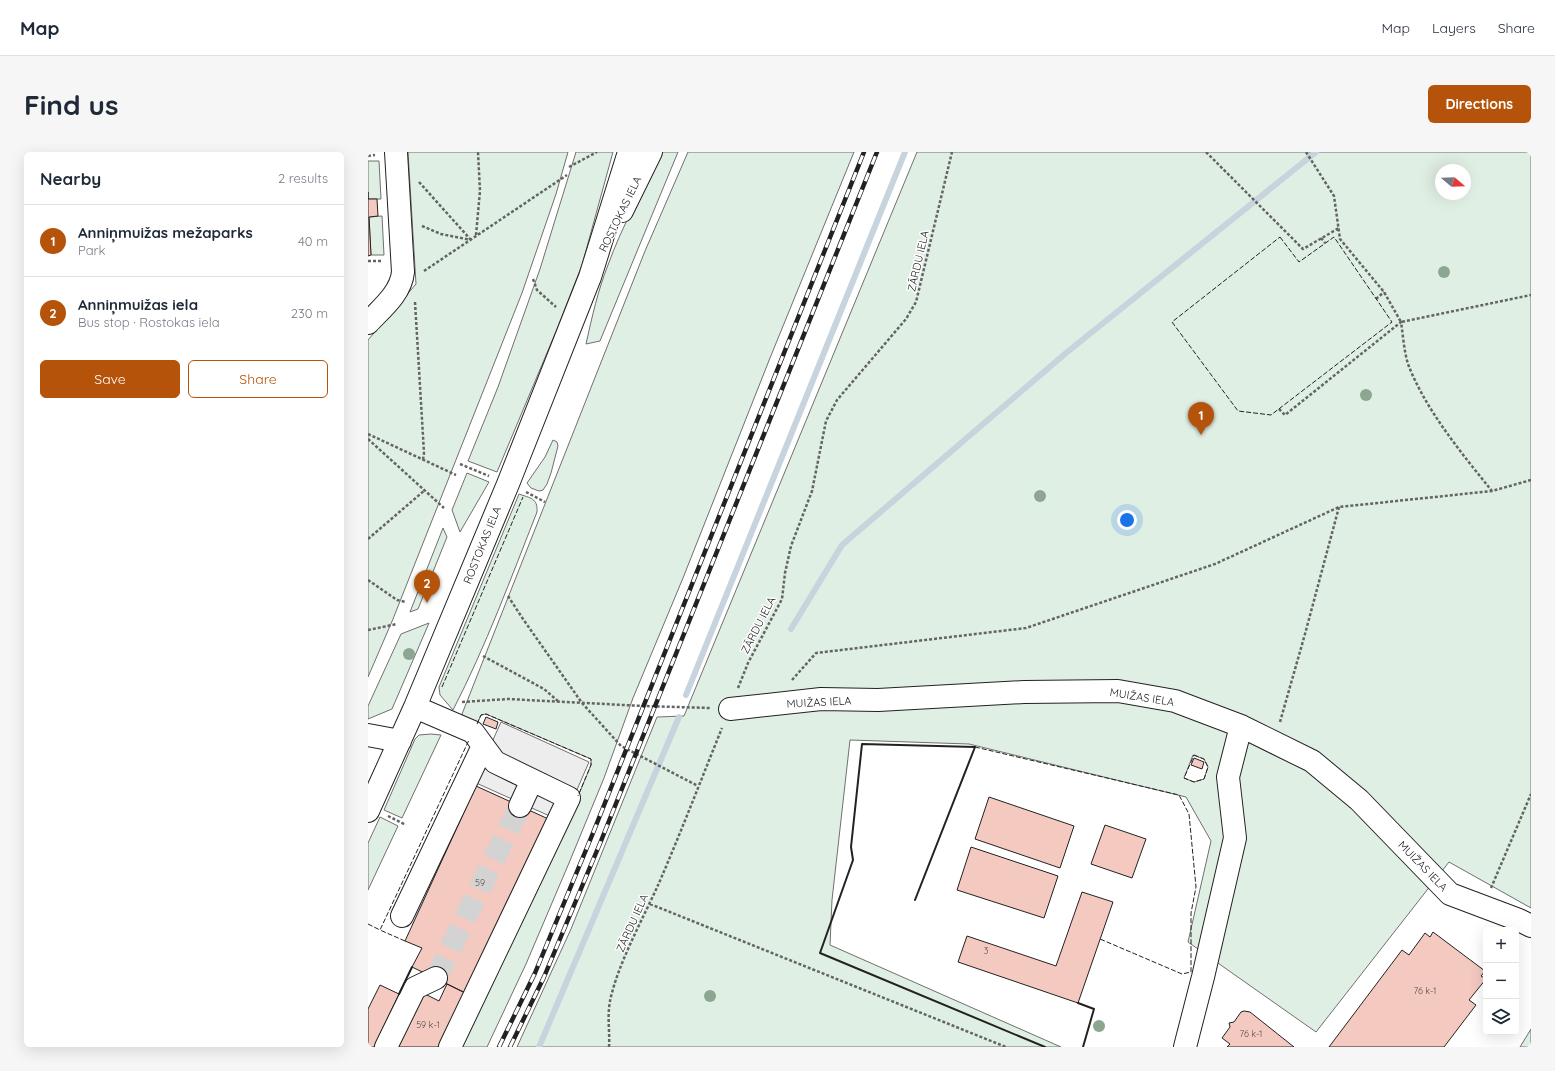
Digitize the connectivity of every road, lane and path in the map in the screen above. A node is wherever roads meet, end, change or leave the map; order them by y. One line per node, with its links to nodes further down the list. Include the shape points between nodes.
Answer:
1 (396, 152): 18 (street)
2 (478, 152): 14 (path, via 480,191)
3 (597, 152): 9 (path)
4 (629, 152): 19 (street, ROSTOKAS IELA)
5 (651, 152): 19 (street, ROSTOKAS IELA)
6 (952, 152): 47 (path, ZĀRDU IELA, via 916,302 906,319 838,400 826,421 812,491 791,546 782,599 748,663)
7 (1206, 152): 15 (path, via 1303,249)
8 (1307, 153): 13 (path, via 1334,196)
9 (569, 167)
10 (567, 175): 14 (path)
11 (415, 178): 16 (path)
12 (420, 226): 16 (path, via 441,234)
13 (1339, 228): 15 (path); 20 (path, via 1340,239)
14 (476, 235): 16 (path)
15 (1321, 238): 17 (path)
16 (471, 240): 18 (path)
17 (1325, 242)
18 (411, 273): 24 (street); 28 (path, via 415,299)
19 (590, 276): 46 (street, ROSTOKAS IELA, via 508,484)
20 (1384, 292): 22 (path); 23 (path)
21 (1531, 295): 23 (path)
22 (1376, 299)
23 (1401, 322): 25 (path, via 1285,415); 32 (path, via 1408,363 1420,391 1455,446)
24 (368, 323)
25 (1279, 409)
26 (368, 434): 28 (path)
27 (368, 439): 31 (path)
28 (423, 460): 29 (path)
29 (456, 475)
30 (1531, 480): 32 (path)
31 (426, 490): 34 (path); 35 (path)
32 (1492, 491): 33 (path)
33 (1339, 507): 45 (path, via 1215,564 1026,628 816,653); 51 (path, via 1306,634)
34 (444, 508)
35 (368, 539)
36 (368, 580): 38 (path, via 396,600)
37 (508, 596): 44 (path)
38 (406, 602)
39 (397, 624): 40 (path)
40 (368, 630)
41 (482, 656): 43 (path, via 544,689)
42 (462, 702): 43 (path)
43 (560, 702): 44 (path)
44 (582, 703): 47 (path); 54 (path, via 621,746)
45 (771, 704): 47 (street, MUIŽAS IELA); 48 (street, MUIŽAS IELA, via 821,699 878,700 1024,692 1118,691 1175,701)
46 (415, 707): 50 (street, ROSTOKAS IELA); 52 (street, via 473,732)
47 (730, 709): 54 (path, ZĀRDU IELA)
48 (1241, 726): 51 (street, MUIŽAS IELA); 67 (street, via 1228,777 1235,838)
49 (368, 735): 50 (street)
50 (400, 741): 57 (street, ROSTOKAS IELA)
51 (1272, 741): 59 (street, MUIŽAS IELA, via 1312,761 1359,800 1450,894)
52 (483, 746): 53 (street, via 495,762); 60 (street)
53 (532, 780): 56 (street); 64 (street, via 569,798)
54 (698, 786): 58 (path, ZĀRDU IELA)
55 (1531, 794): 59 (path)
56 (520, 806)
57 (368, 811)
58 (650, 904): 65 (path, ZĀRDU IELA, via 615,983 608,1017); 66 (path)
59 (1481, 906): 61 (street, MUIŽAS IELA)
60 (402, 916)
61 (1531, 926)
62 (436, 978): 63 (street, via 415,988)
63 (386, 1047)
64 (450, 1047)
65 (609, 1047)
66 (1006, 1047)
67 (1185, 1047)

